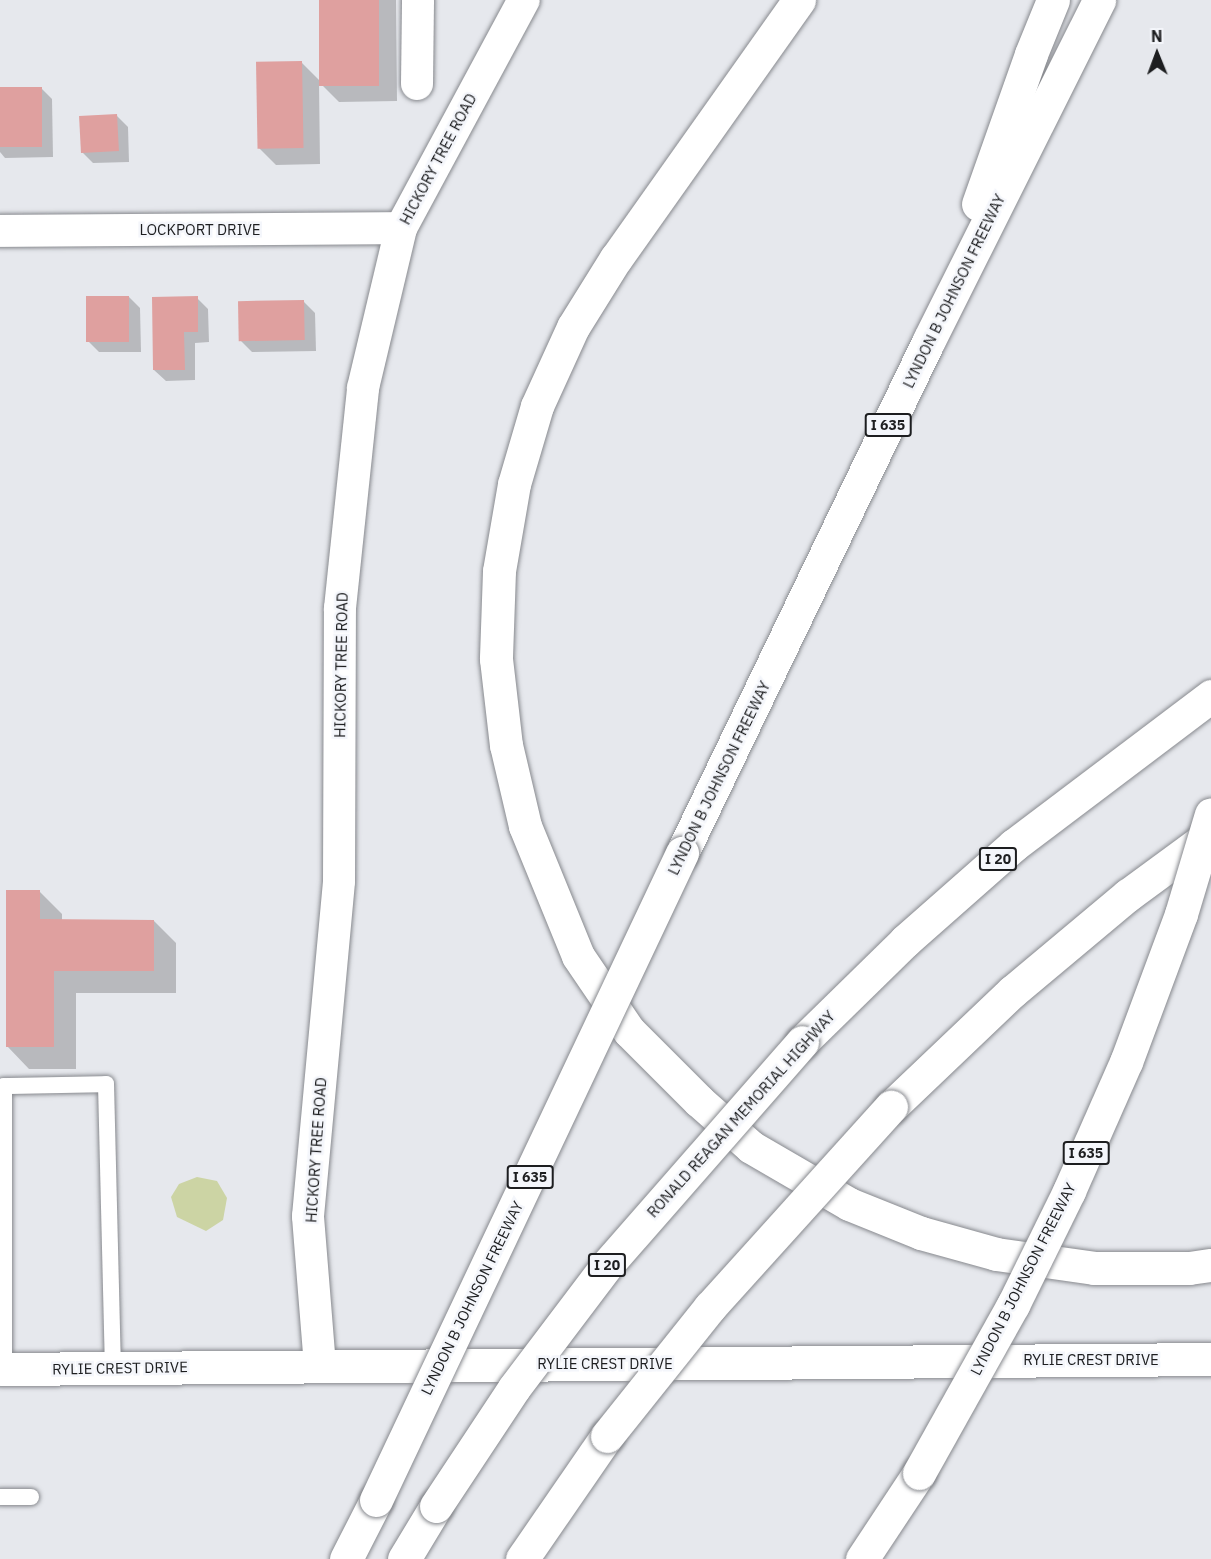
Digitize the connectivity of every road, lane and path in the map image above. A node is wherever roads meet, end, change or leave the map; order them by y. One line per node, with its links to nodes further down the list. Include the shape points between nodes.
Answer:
1 (418, 0): 6 (street)
2 (524, 0): 7 (street, HICKORY TREE ROAD)
3 (799, 0): 13 (main road, via 616,258 573,327 537,406 508,517 499,571 496,648 506,745 525,826 578,956 629,1031 751,1147 849,1204 921,1233 996,1254 1094,1269)
4 (1053, 0): 9 (main road)
5 (1099, 0): 9 (main road, LYNDON B JOHNSON FREEWAY / I 635)
6 (417, 84)
7 (400, 228): 8 (street, LOCKPORT DRIVE); 15 (street, HICKORY TREE ROAD, via 363,388 340,608 339,881 308,1216)
8 (0, 231)
9 (929, 340): 20 (main road, LYNDON B JOHNSON FREEWAY / I 635, bridge)
10 (1211, 696): 21 (main road, RONALD REAGAN MEMORIAL HIGHWAY / I 20, bridge, via 1014,844 905,941 802,1042 607,1265 514,1388)
11 (1211, 814): 23 (main road, LYNDON B JOHNSON FREEWAY / I 635, bridge, via 1181,914 1126,1062 1069,1191 1013,1305 919,1473)
12 (1211, 834): 22 (main road, bridge, via 1128,895 1013,991 891,1107 710,1307 607,1436)
13 (1211, 1265)
14 (1211, 1359): 15 (main road, RYLIE CREST DRIVE)
15 (320, 1366): 16 (main road, RYLIE CREST DRIVE)
16 (113, 1368): 17 (main road, RYLIE CREST DRIVE); 17 (lane, via 106,1084 4,1086)
17 (2, 1369)
18 (0, 1497): 19 (lane)
19 (31, 1497)
20 (346, 1559)
21 (404, 1559)
22 (522, 1559)
23 (864, 1559)

